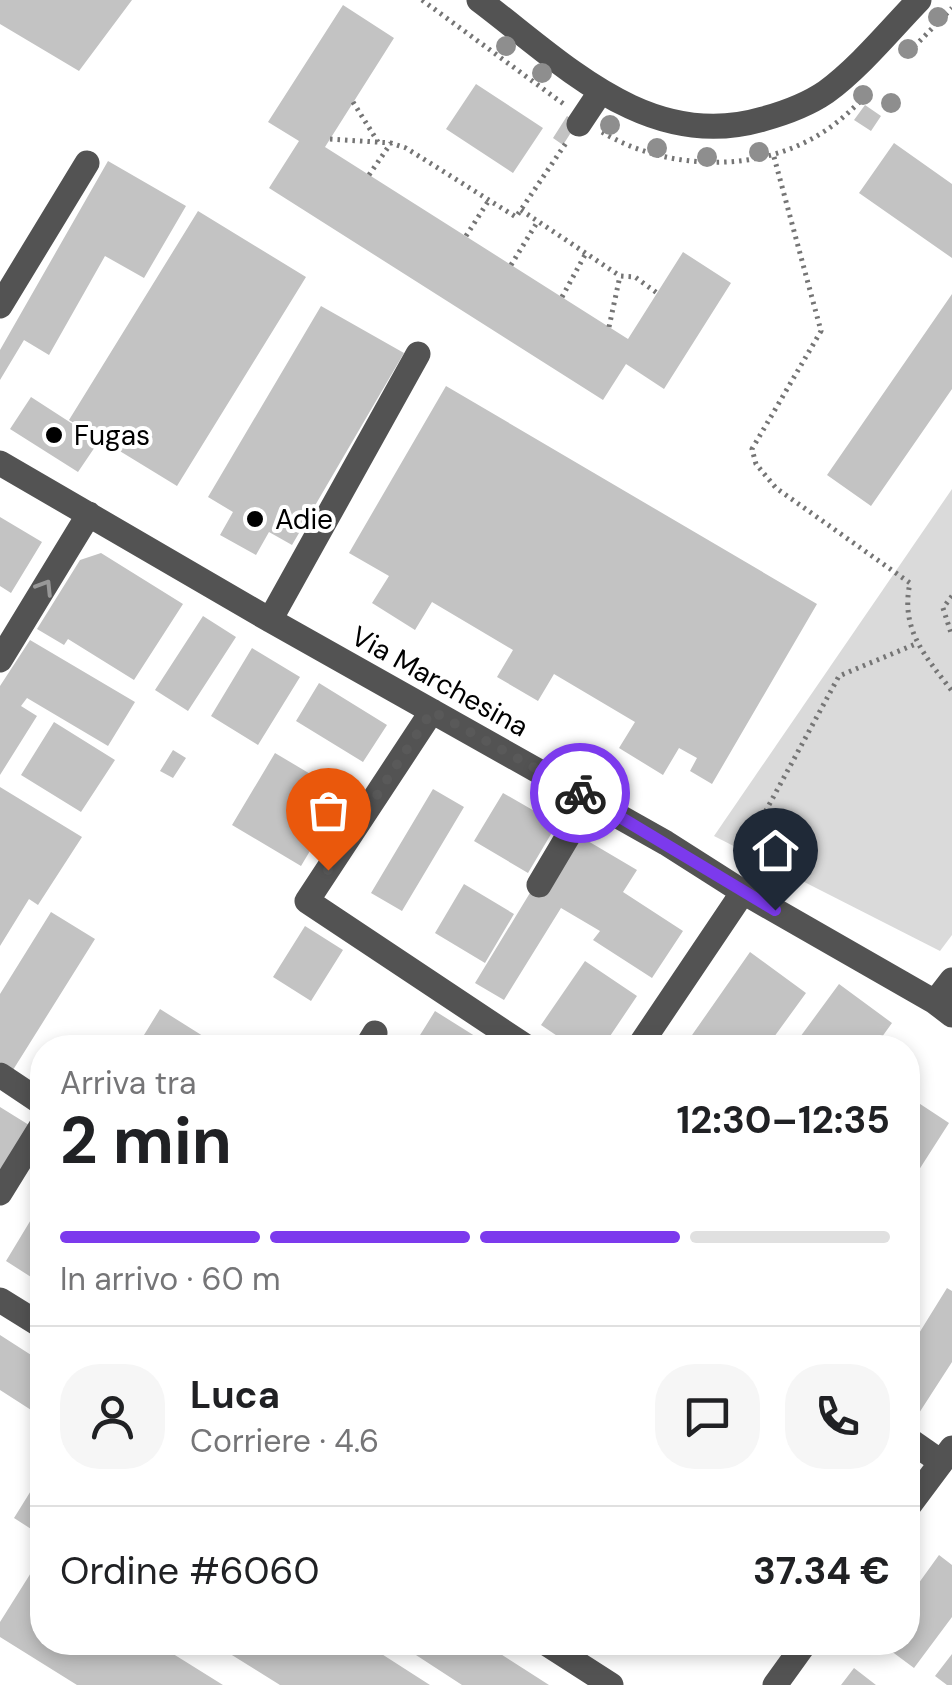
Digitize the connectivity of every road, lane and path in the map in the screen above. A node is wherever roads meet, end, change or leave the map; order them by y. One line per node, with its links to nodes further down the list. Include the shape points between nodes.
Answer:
1 (479, 0): 3 (street)
2 (919, 0): 3 (street, via 828,91 747,124 666,122)
3 (601, 90): 5 (street)
4 (354, 102): 7 (path)
5 (579, 124): 13 (path)
6 (330, 139): 7 (path)
7 (378, 142): 8 (path)
8 (391, 143): 11 (path); 12 (path)
9 (774, 157): 29 (path, via 822,332 752,449 756,464 776,488 910,583 905,606)
10 (87, 164): 21 (street)
11 (369, 175)
12 (488, 200): 13 (path, via 516,217); 15 (path)
13 (521, 210): 14 (path)
14 (538, 221): 16 (path); 17 (path)
15 (466, 236)
16 (586, 253): 18 (path); 20 (path)
17 (511, 265)
18 (620, 276): 19 (path, via 636,277); 22 (path)
19 (657, 293)
20 (562, 298)
21 (0, 306)
22 (609, 327)
23 (418, 354): 27 (street)
24 (0, 463): 25 (street, Via Marchesina)
25 (89, 514): 27 (street, Via Marchesina); 30 (street, one-way to 25)
26 (952, 596): 28 (path, via 944,608)
27 (270, 620): 32 (street, Via Marchesina)
28 (952, 636)
29 (918, 642): 31 (path); 34 (path, via 839,676)
30 (0, 660)
31 (952, 691)
32 (432, 711): 33 (street, Via Marchesina); 39 (street, via 307,901)
33 (590, 799): 35 (street); 36 (street, Via Marchesina)
34 (744, 851)
35 (539, 885)
36 (743, 892): 38 (street, Via Marchesina); 40 (street)
37 (952, 980): 38 (street)
38 (944, 1009)
39 (508, 1035)
40 (647, 1035)
41 (0, 1075): 42 (street)
42 (30, 1094)
43 (30, 1144): 44 (street)
44 (0, 1193)
45 (0, 1300): 46 (street)
46 (30, 1319)
47 (920, 1444): 48 (street)
48 (947, 1455): 49 (street)
49 (920, 1492)
50 (564, 1655): 52 (street)
51 (797, 1655): 53 (street)
52 (611, 1685)
53 (775, 1685)

